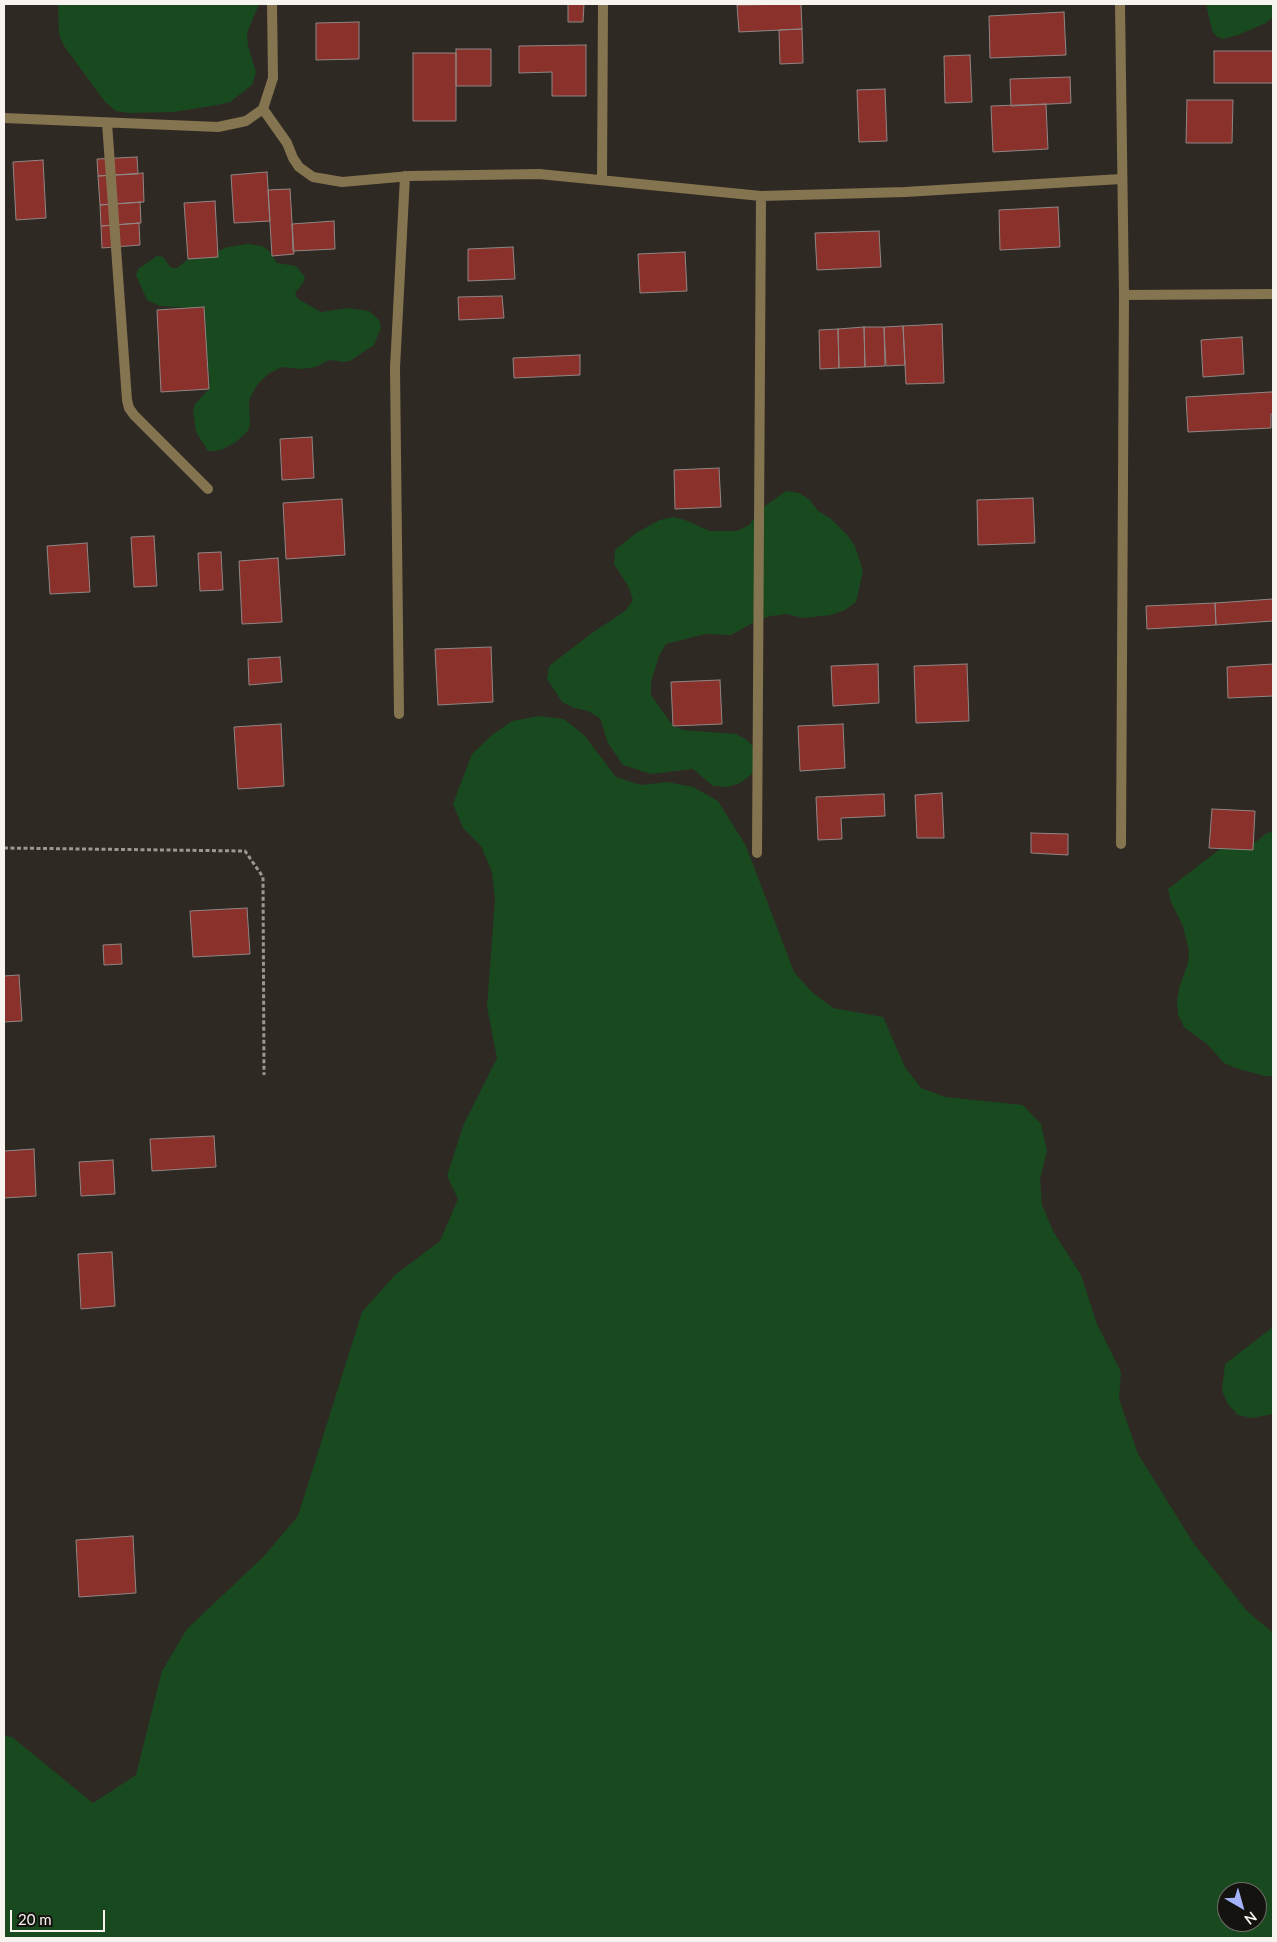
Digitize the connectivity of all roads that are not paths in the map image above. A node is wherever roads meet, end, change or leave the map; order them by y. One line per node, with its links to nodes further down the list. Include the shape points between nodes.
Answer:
1 (272, 4): 4 (street, via 273,78)
2 (603, 4): 9 (street)
3 (1120, 4): 8 (street)
4 (263, 109): 6 (street, via 246,121 218,127); 7 (street, via 299,167 313,177 342,182)
5 (4, 118): 6 (street)
6 (107, 123): 13 (street, via 129,408)
7 (405, 176): 9 (street, via 539,174); 14 (street, via 395,368)
8 (1121, 179): 10 (street, via 905,192); 12 (street)
9 (602, 180): 10 (street)
10 (761, 196): 16 (street)
11 (1273, 294): 12 (street)
12 (1124, 295): 15 (street)
13 (208, 489)
14 (399, 714)
15 (1121, 844)
16 (757, 853)

